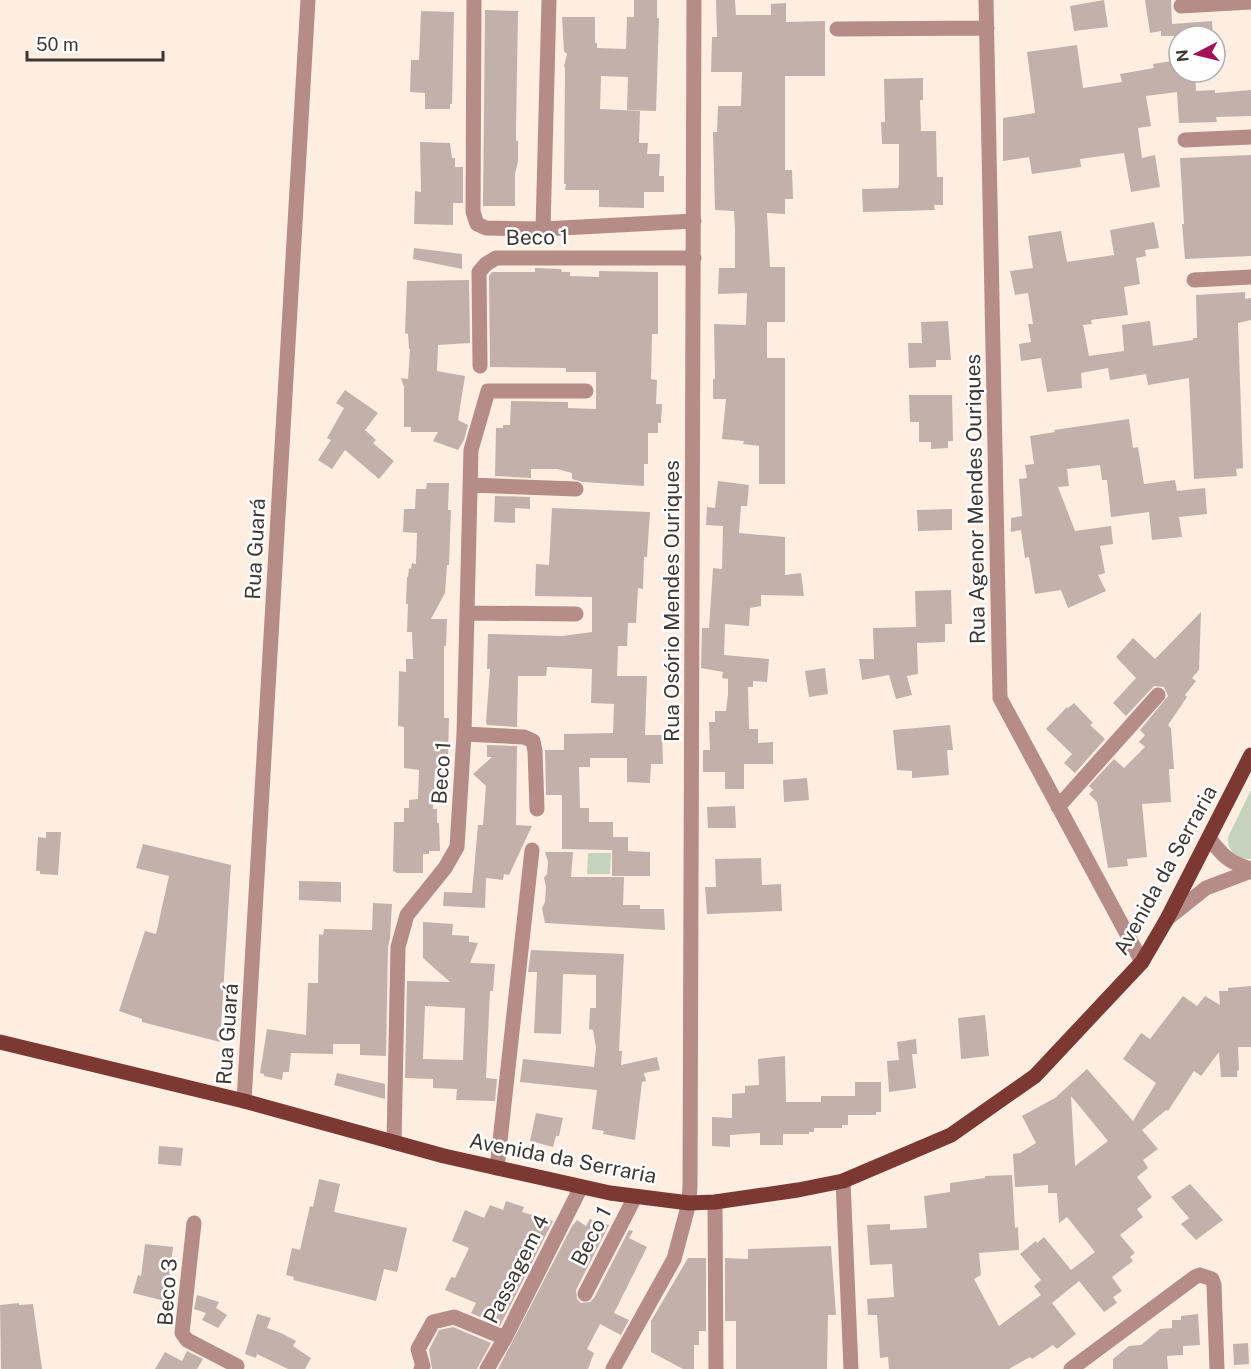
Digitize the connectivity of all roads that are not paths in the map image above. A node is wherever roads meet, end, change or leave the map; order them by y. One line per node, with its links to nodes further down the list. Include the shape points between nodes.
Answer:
1 (308, 0): 34 (street, Rua Guará)
2 (474, 0): 13 (street, via 473,212 477,224 486,228)
3 (549, 0): 13 (street)
4 (694, 0): 12 (street, Rua Osório Mendes Ouriques)
5 (986, 0): 8 (street, Rua Agenor Mendes Ouriques)
6 (1251, 2): 7 (street)
7 (1180, 6)
8 (987, 28): 9 (street); 26 (street, Rua Agenor Mendes Ouriques, via 999,698)
9 (837, 29)
10 (1251, 137): 11 (street)
11 (1185, 140)
12 (694, 221): 13 (street); 14 (street, Rua Osório Mendes Ouriques)
13 (543, 229)
14 (694, 258): 17 (street, Beco 1, via 496,258 479,272); 41 (street, Rua Osório Mendes Ouriques)
15 (1251, 277): 16 (street)
16 (1194, 280)
17 (480, 366)
18 (586, 391): 19 (street, Beco 1, via 488,391 471,450)
19 (471, 485): 20 (street); 21 (street, Beco 1)
20 (576, 489)
21 (468, 613): 22 (street); 24 (street, Beco 1)
22 (576, 614)
23 (1158, 695): 26 (street)
24 (464, 734): 27 (street, via 524,737 533,741); 35 (street, Beco 1, via 457,847 407,915 398,947)
25 (1251, 755): 28 (main road, Avenida da Serraria)
26 (1058, 807): 32 (street, Rua Agenor Mendes Ouriques)
27 (537, 809)
28 (1209, 838): 30 (street, via 1221,854); 31 (main road, Avenida da Serraria)
29 (532, 850): 36 (street)
30 (1251, 870): 31 (street, via 1206,888)
31 (1167, 919): 32 (main road, Avenida da Serraria)
32 (1142, 962): 37 (main road, Avenida da Serraria, via 1035,1076 951,1135)
33 (0, 1042): 34 (main road, Avenida da Serraria)
34 (244, 1101): 35 (main road, Avenida da Serraria)
35 (394, 1142): 36 (main road, Avenida da Serraria)
36 (497, 1168): 38 (main road, Avenida da Serraria)
37 (843, 1181): 40 (main road, Avenida da Serraria); 50 (street)
38 (581, 1187): 39 (main road, Avenida da Serraria); 44 (street, Passagem 4)
39 (635, 1197): 41 (main road, Avenida da Serraria); 43 (street, Beco 1)
40 (715, 1202): 41 (main road, Avenida da Serraria); 49 (street)
41 (689, 1203): 48 (street, Rua Osório Mendes Ouriques, via 674,1259)
42 (194, 1223): 45 (street, Beco 3, via 182,1333 187,1340)
43 (585, 1294)
44 (505, 1338): 46 (street, via 454,1317 433,1322 418,1349); 47 (street, Passagem 4)
45 (241, 1368)
46 (421, 1369)
47 (488, 1369)
48 (613, 1369)
49 (716, 1369)
50 (851, 1369)
51 (1071, 1369): 52 (street, via 1195,1277 1206,1276 1214,1285)
52 (1217, 1369)

